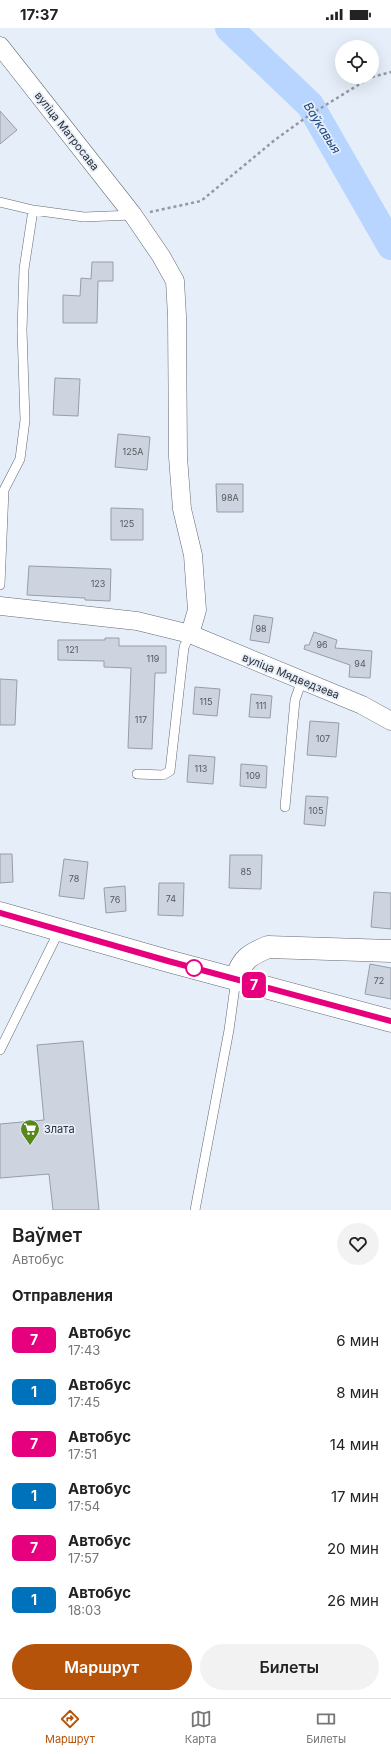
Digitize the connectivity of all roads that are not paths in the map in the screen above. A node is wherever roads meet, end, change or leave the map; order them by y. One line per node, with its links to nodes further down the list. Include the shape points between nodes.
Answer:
1 (0, 46): 4 (street, вуліца Матросава)
2 (0, 202): 3 (lane)
3 (33, 210): 4 (lane, via 84,217); 5 (lane, via 24,270 22,330 25,420 20,458 4,490)
4 (134, 215): 7 (street, вуліца Матросава, via 162,256 174,281 177,316 178,457 182,509 193,555 197,610)
5 (0, 585)
6 (0, 606): 7 (street, вуліца Мядведзева, via 137,621)
7 (190, 634): 8 (street, вуліца Мядведзева); 10 (lane, via 184,647 170,771 163,776)
8 (302, 680): 9 (street, вуліца Мядведзева, via 362,705); 11 (lane, via 295,700)
9 (391, 722)
10 (137, 774)
11 (285, 807)
12 (0, 913): 13 (street)
13 (59, 931): 15 (street); 17 (lane)
14 (391, 951): 15 (street, via 268,947 244,960)
15 (236, 980): 16 (street); 18 (lane)
16 (391, 1021)
17 (0, 1050)
18 (195, 1210)

